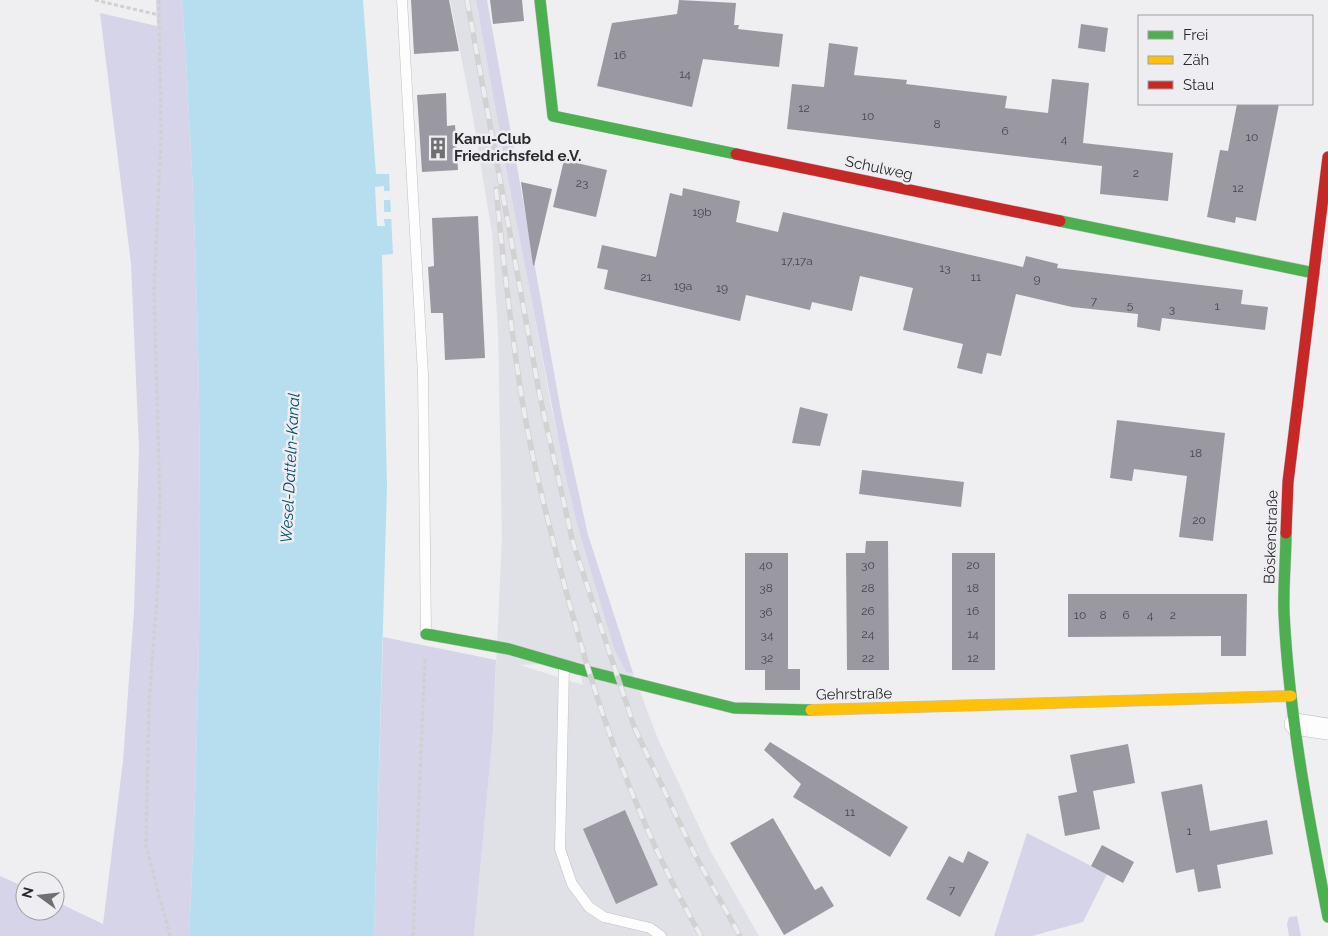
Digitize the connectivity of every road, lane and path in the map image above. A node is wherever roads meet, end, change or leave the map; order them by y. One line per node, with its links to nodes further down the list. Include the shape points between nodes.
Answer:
1 (95, 0): 5 (path)
2 (159, 0): 5 (path)
3 (402, 0): 8 (lane, via 423,375)
4 (540, 0): 7 (street, Schulweg, via 553,116)
5 (159, 15): 14 (path, via 161,140 154,290 160,509 149,702 146,846)
6 (1328, 157): 7 (street, Böskenstraße)
7 (1314, 274): 10 (street, Böskenstraße, via 1288,482 1284,611)
8 (426, 634): 9 (street, Gehrstraße, via 509,649); 15 (path)
9 (564, 665): 10 (street, Gehrstraße, via 734,708 836,710); 16 (lane, via 560,849 572,884 589,907 604,917 650,928)
10 (1291, 696): 11 (street, Böskenstraße)
11 (1295, 724): 12 (street); 13 (street, Böskenstraße)
12 (1328, 729)
13 (1328, 917)
14 (170, 936)
15 (413, 936)
16 (661, 936)

